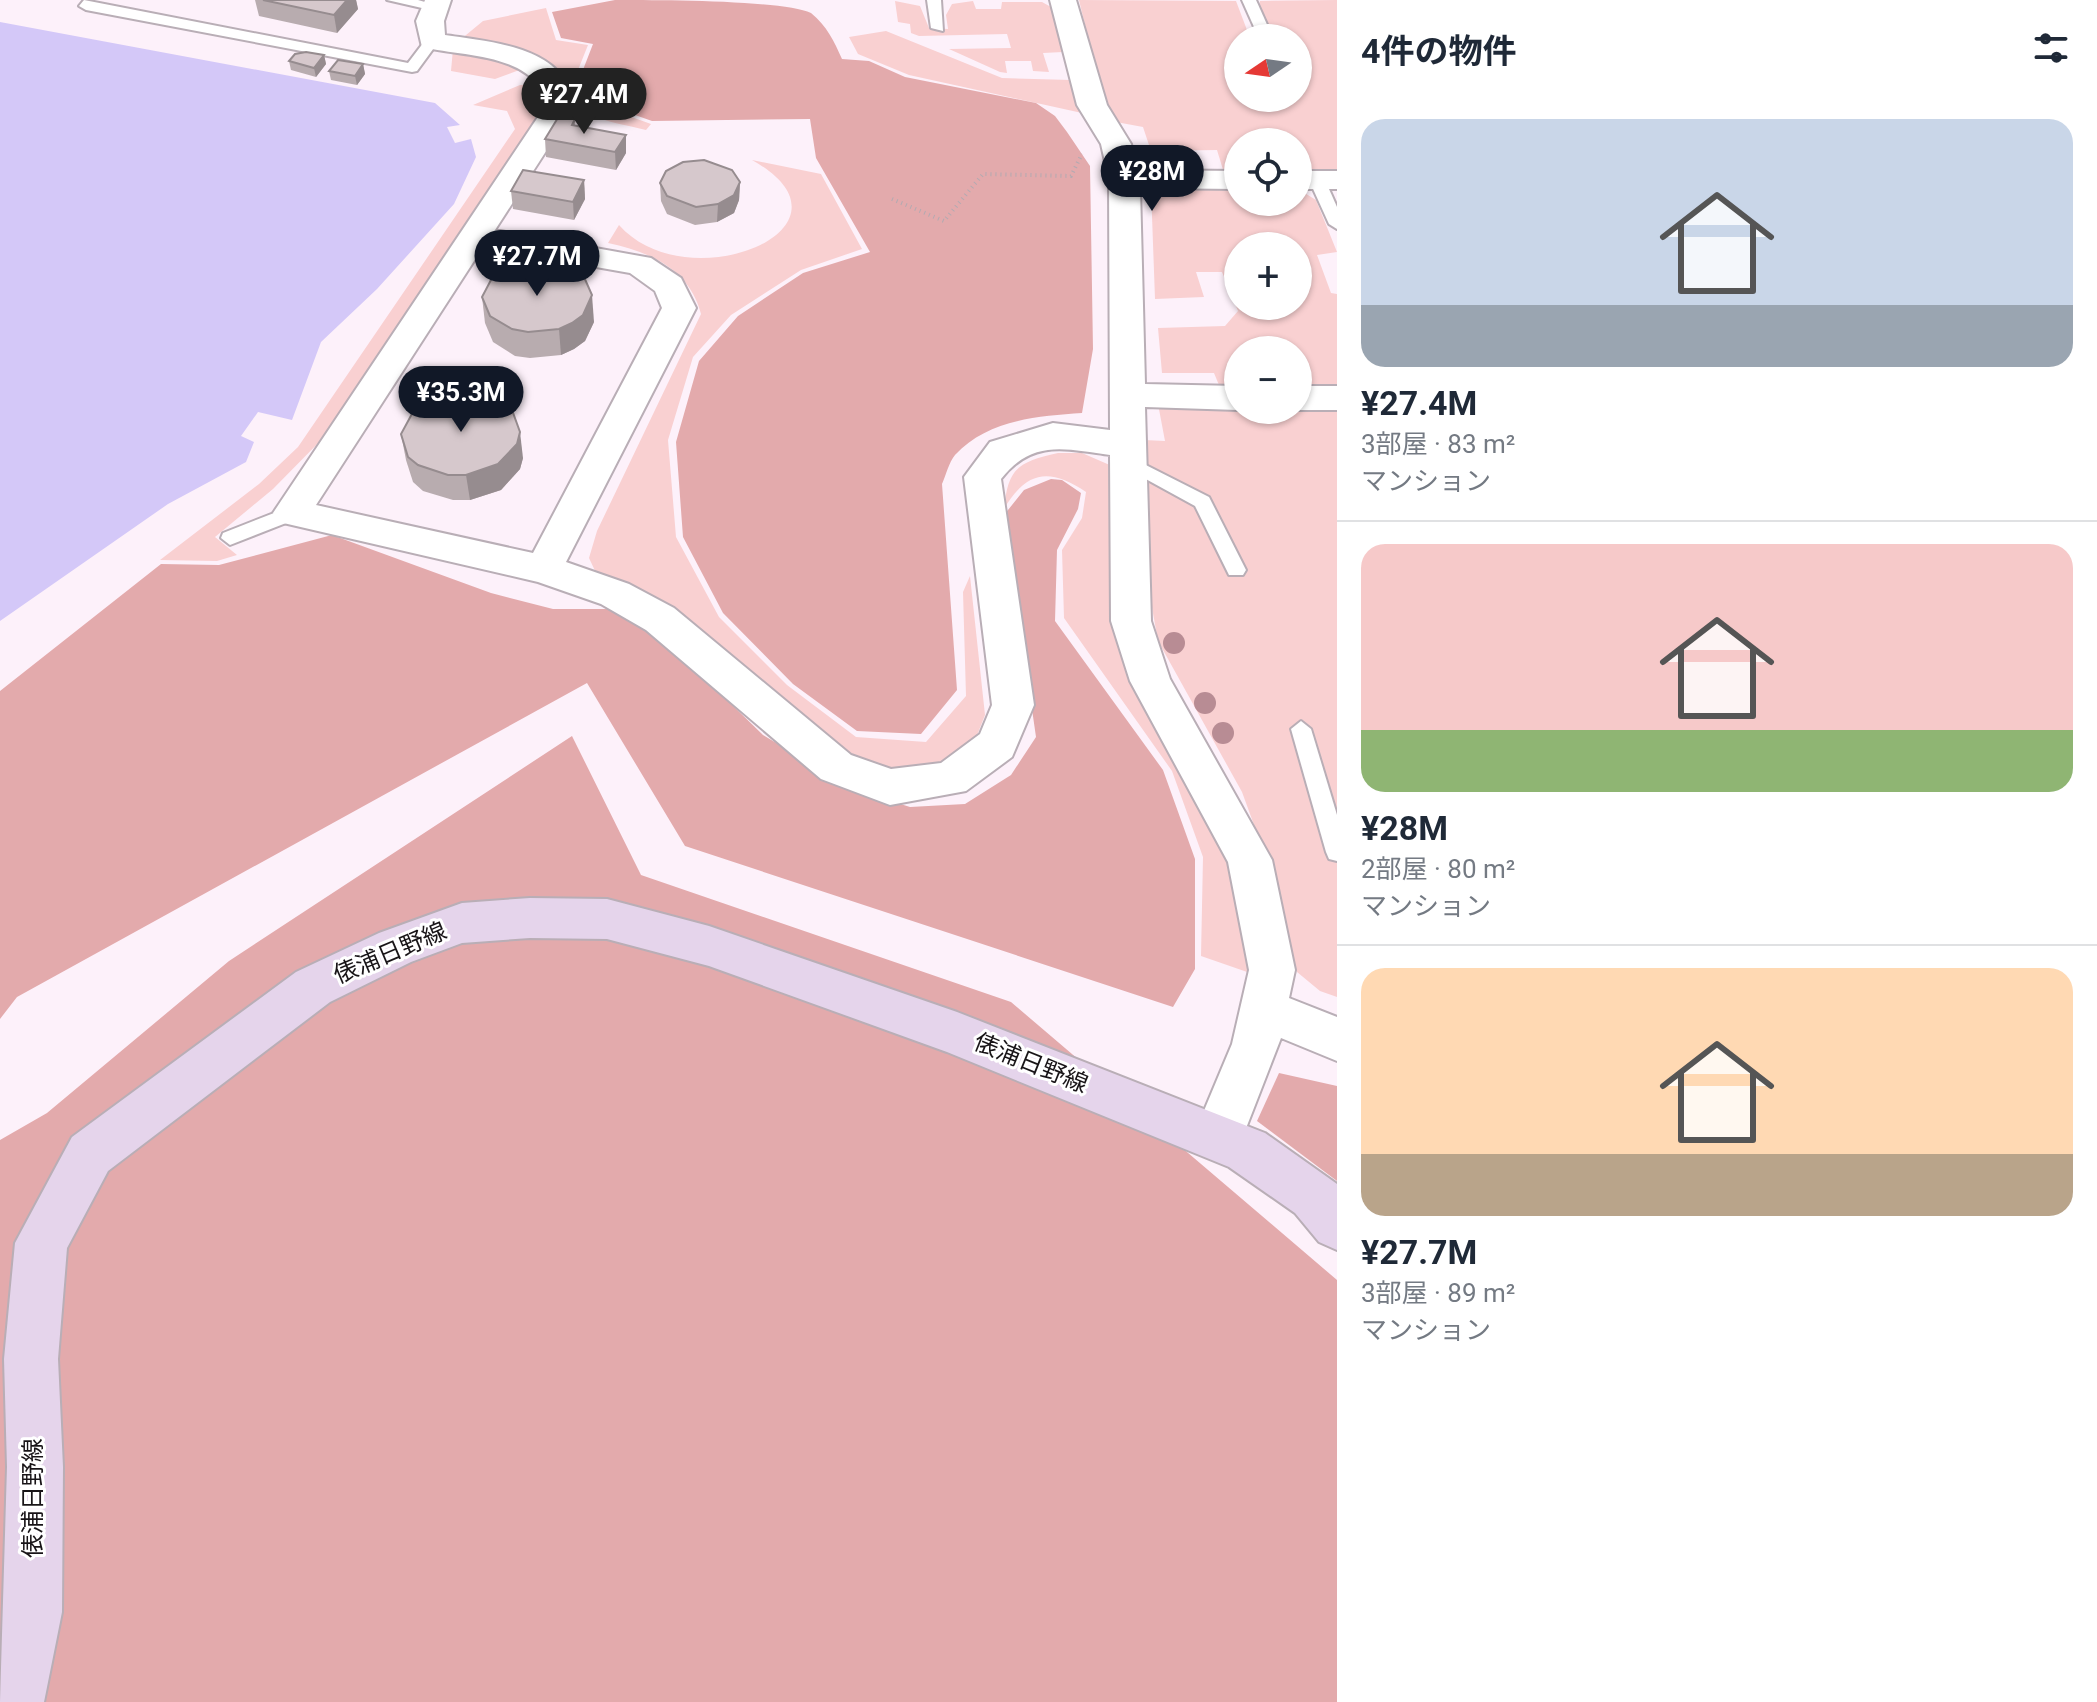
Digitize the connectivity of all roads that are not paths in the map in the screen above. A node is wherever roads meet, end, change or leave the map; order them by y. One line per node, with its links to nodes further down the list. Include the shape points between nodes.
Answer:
1 (92, 0): 6 (lane, via 86,6 412,68)
2 (394, 0): 6 (lane)
3 (934, 0): 8 (lane)
4 (1063, 0): 9 (street)
5 (1249, 0): 7 (lane)
6 (435, 16): 13 (street, via 494,52 537,67 555,89 557,111)
7 (1260, 24)
8 (938, 28)
9 (1124, 179): 10 (street); 14 (street)
10 (1224, 180)
11 (1317, 180): 12 (lane)
12 (1337, 224)
13 (475, 236): 19 (street); 21 (street, via 640,265 669,285 679,308)
14 (1127, 393): 15 (street); 18 (street)
15 (1224, 398)
16 (1312, 398): 17 (street)
17 (1337, 398)
18 (1128, 454): 21 (street, via 1053,435 1003,451 982,477 1013,705 997,745 951,779 890,787 836,767 660,619 615,594); 22 (lane, via 1202,502); 25 (street, via 1131,621 1150,681 1250,860 1272,970)
19 (292, 513): 20 (lane); 21 (street)
20 (230, 538)
21 (543, 569)
22 (1236, 570)
23 (1301, 729): 24 (lane)
24 (1337, 852)
25 (1263, 1009): 26 (street); 27 (street, via 1256,1044)
26 (1337, 1039)
27 (1218, 1137): 28 (main road, 俵浦日野線, via 1247,1150 1313,1195); 29 (main road, 俵浦日野線, via 957,1034 709,946 607,919 462,923 395,947 313,987 90,1154 41,1243 31,1359 32,1612)
28 (1337, 1224)
29 (13, 1702)

